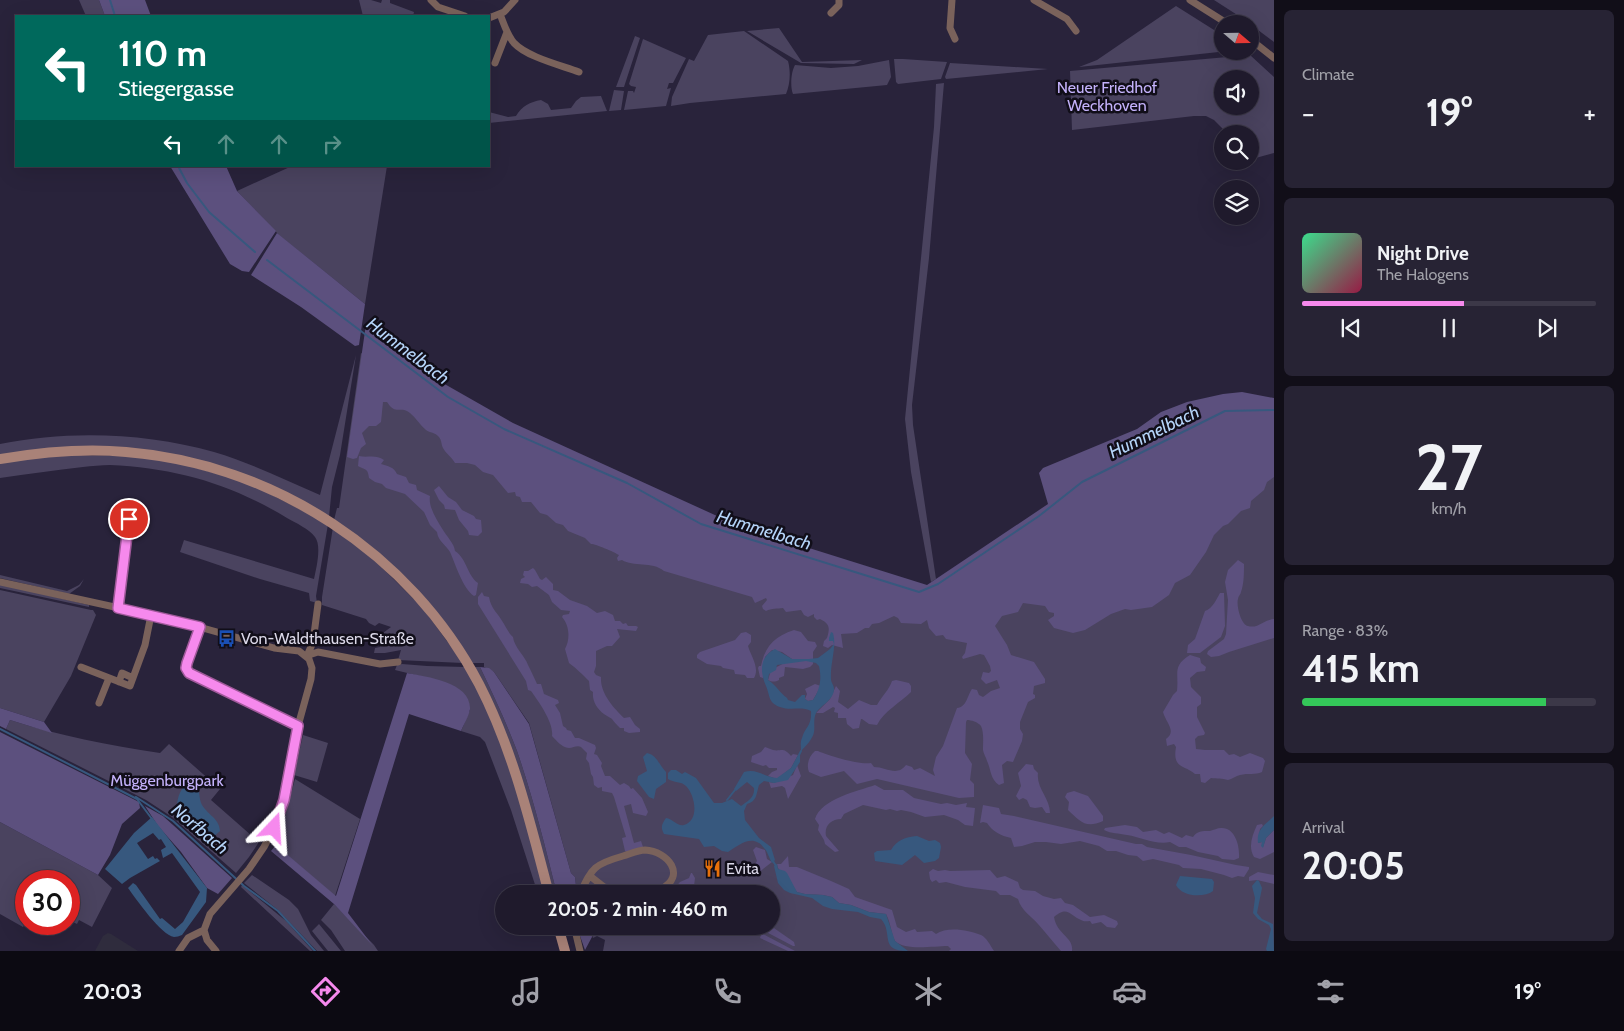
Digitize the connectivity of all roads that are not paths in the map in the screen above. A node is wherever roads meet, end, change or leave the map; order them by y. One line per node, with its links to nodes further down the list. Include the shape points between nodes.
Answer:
1 (431, 0): 9 (street, via 438,7)
2 (515, 0): 8 (street)
3 (839, 0): 7 (street, via 839,5)
4 (952, 0): 14 (street, via 950,28)
5 (1034, 0): 12 (street, via 1067,19)
6 (1190, 0): 10 (street)
7 (832, 12)
8 (500, 14): 11 (street); 13 (street)
9 (462, 15)
10 (1214, 15)
11 (490, 18)
12 (1076, 31)
13 (506, 32): 17 (street); 18 (street, via 522,50)
14 (955, 39)
15 (1259, 46): 16 (street)
16 (1274, 58)
17 (495, 64)
18 (579, 72)
19 (0, 458): 33 (main road, via 102,450 157,455 200,464 237,475 289,498 362,544 422,602 449,636 478,682 513,765)
20 (129, 519): 23 (street)
21 (0, 582): 23 (street)
22 (318, 604): 26 (street)
23 (118, 608): 24 (street)
24 (150, 614): 25 (street); 29 (street, via 145,645 130,686)
25 (200, 627): 26 (street, via 274,648 299,651); 31 (street, via 187,663 189,673)
26 (308, 659): 27 (street, via 318,652 380,664); 31 (street, via 312,672)
27 (398, 662)
28 (81, 667): 29 (street)
29 (108, 678): 30 (street)
30 (99, 703)
31 (298, 726): 37 (street, via 286,792 277,819 264,847 210,914)
32 (590, 876): 34 (street); 35 (street); 36 (street, via 601,863 642,850 662,855 670,861 673,872)
33 (547, 885)
34 (585, 885)
35 (601, 885)
36 (667, 885)
37 (204, 930): 40 (street, via 188,938); 41 (street)
38 (561, 935): 42 (main road)
39 (576, 935): 43 (street)
40 (179, 951)
41 (216, 951)
42 (565, 951)
43 (580, 951)

